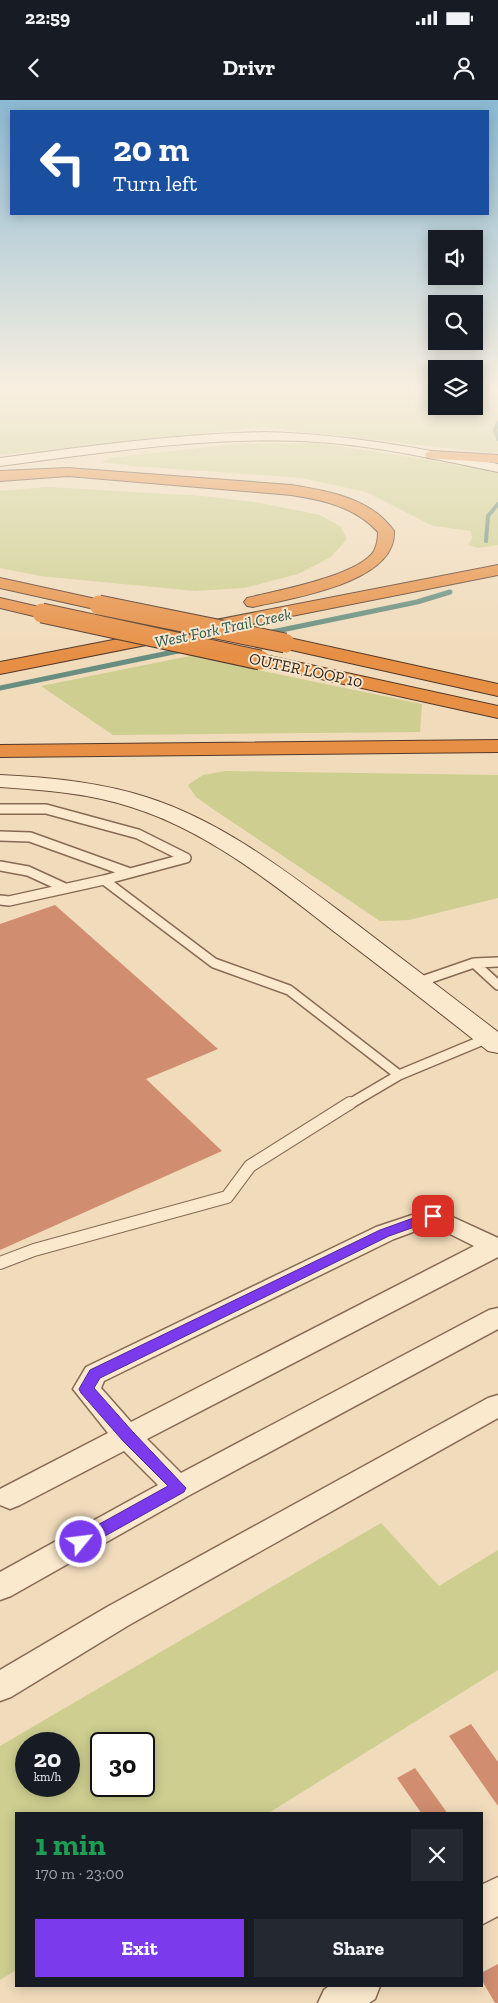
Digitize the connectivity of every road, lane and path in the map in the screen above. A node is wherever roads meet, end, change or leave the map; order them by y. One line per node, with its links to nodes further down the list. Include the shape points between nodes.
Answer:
1 (139, 478): 7 (highway, via 299,491 355,506 375,518 386,531 386,545 382,552 365,567 327,582)
2 (498, 570): 4 (highway)
3 (380, 576): 7 (highway)
4 (438, 581): 5 (highway); 11 (highway)
5 (498, 581)
6 (2, 583): 10 (highway, bridge)
7 (253, 602): 9 (highway)
8 (0, 603): 14 (highway, OUTER LOOP 10, bridge)
9 (69, 637)
10 (357, 659): 12 (highway); 13 (highway)
11 (0, 668)
12 (498, 682)
13 (498, 690)
14 (498, 712)
15 (498, 746): 16 (highway)
16 (0, 751)
17 (0, 781): 27 (main road, via 68,786 116,796 160,810 200,829 274,873)
18 (0, 809): 21 (lane, via 46,810 83,819 138,834 186,858)
19 (0, 836): 21 (lane, via 30,837)
20 (0, 866): 23 (lane, via 28,870)
21 (131, 873): 22 (lane)
22 (104, 880): 23 (lane); 30 (lane, via 214,963 289,990)
23 (65, 888): 24 (lane)
24 (0, 900)
25 (498, 962): 26 (lane)
26 (474, 963): 27 (lane); 28 (lane)
27 (416, 983): 29 (main road)
28 (498, 985)
29 (493, 1042): 30 (lane)
30 (399, 1075): 32 (lane, via 250,1166 228,1198 34,1250)
31 (497, 1247): 35 (street); 35 (street, via 433,1216 385,1233 95,1374 86,1389)
32 (0, 1263)
33 (498, 1317): 36 (street)
34 (498, 1405): 39 (street, via 118,1616)
35 (128, 1436): 36 (street); 37 (street)
36 (178, 1488): 38 (street)
37 (10, 1497)
38 (0, 1587)
39 (0, 1687)
40 (498, 1895): 41 (street)
41 (483, 1906)
42 (361, 1987): 43 (street)
43 (337, 2003)

